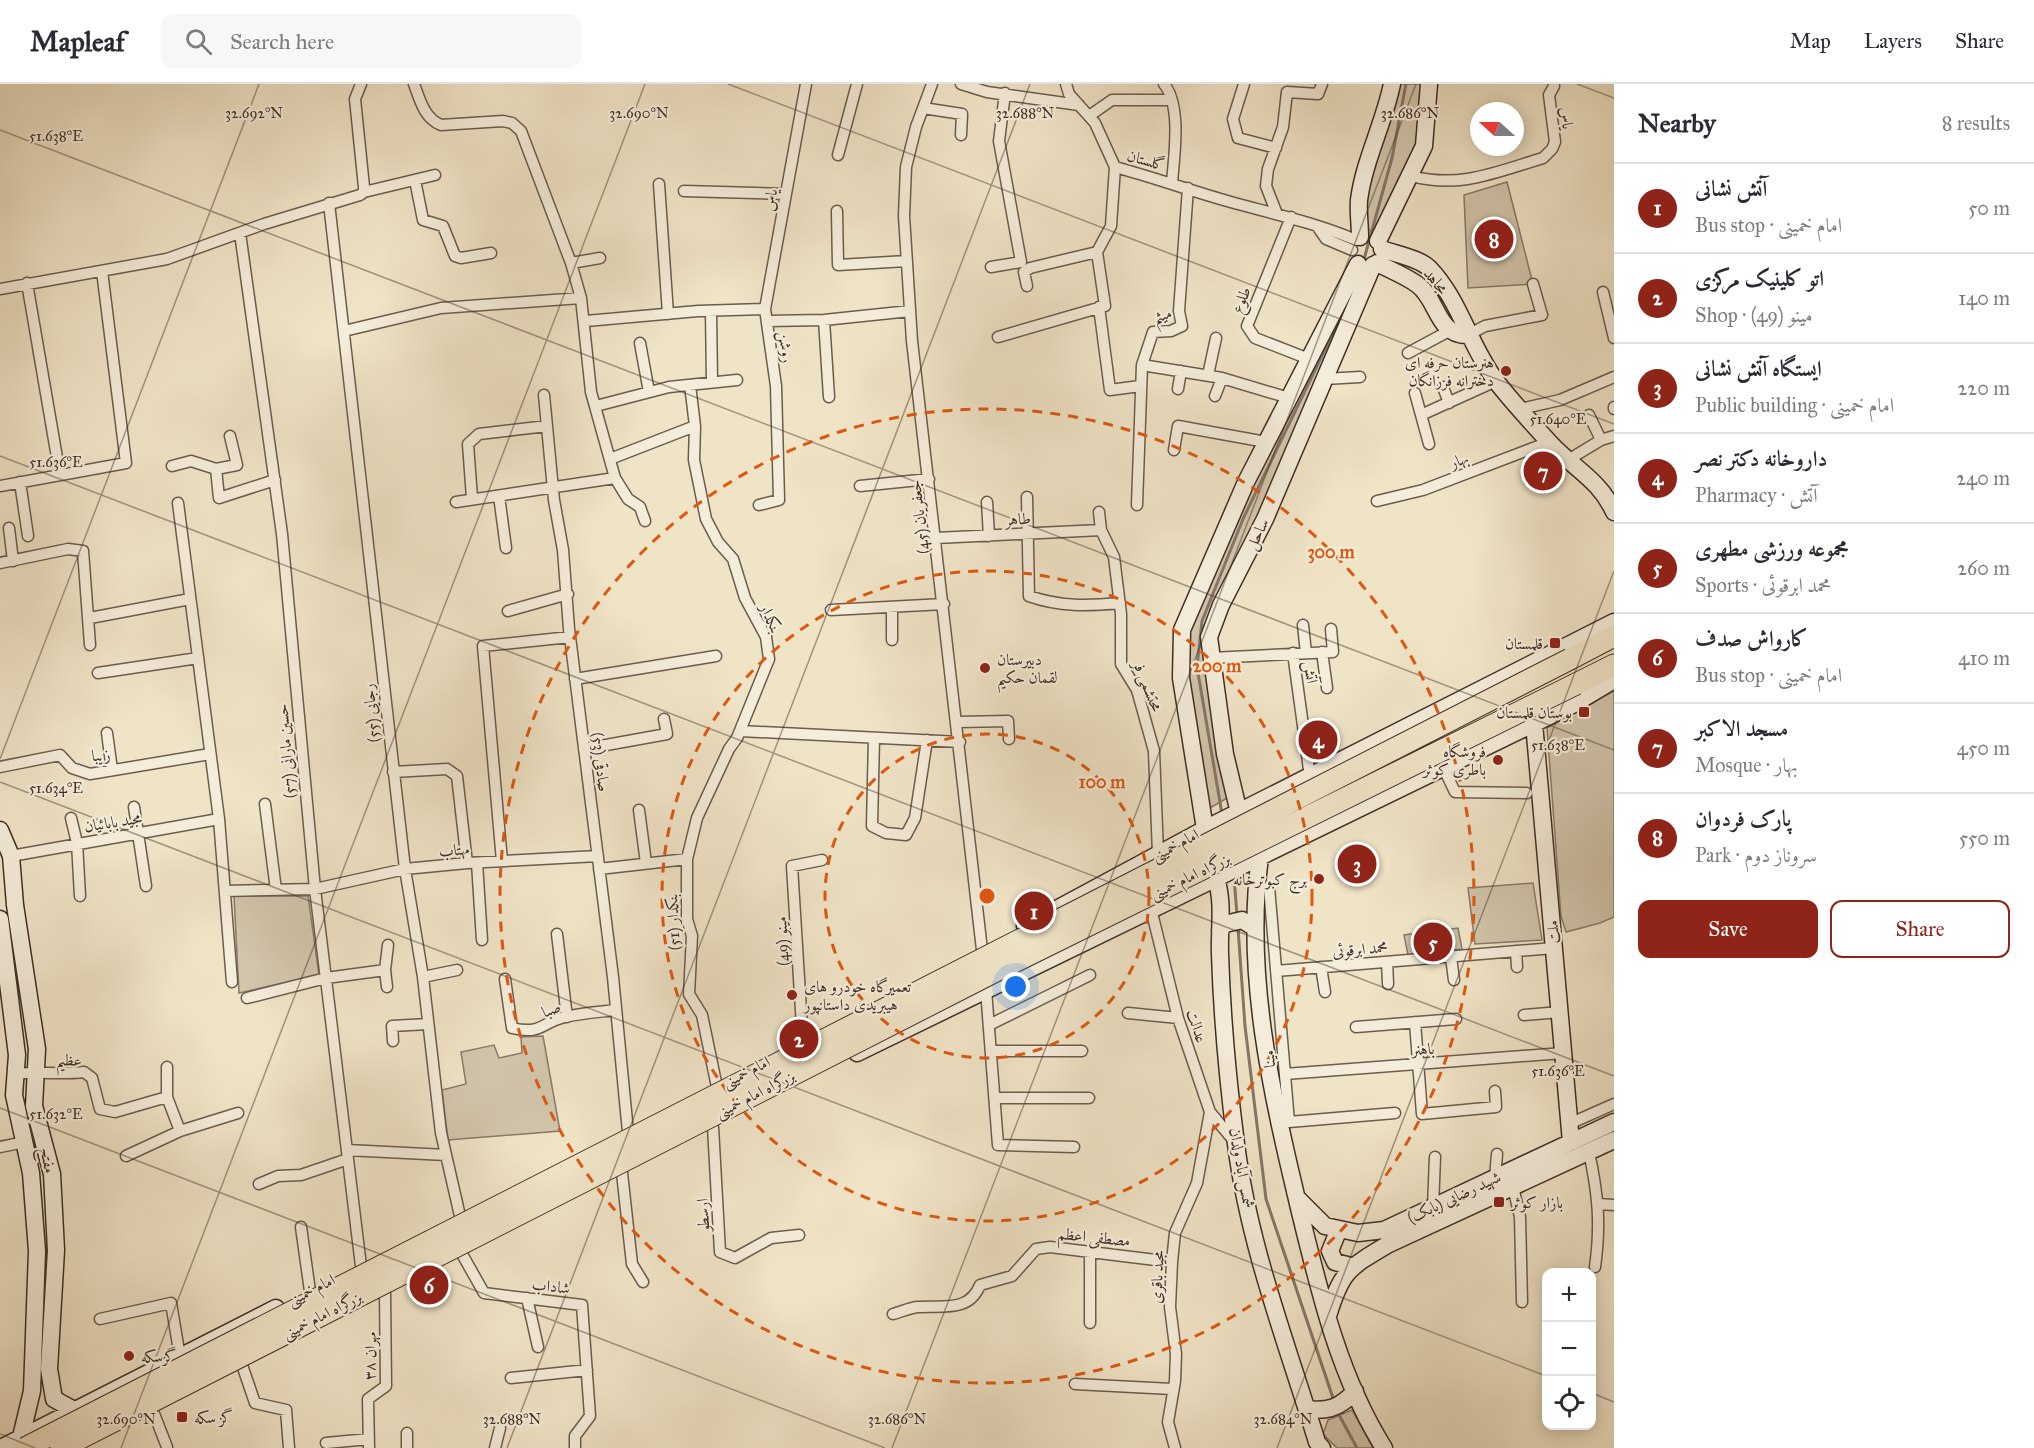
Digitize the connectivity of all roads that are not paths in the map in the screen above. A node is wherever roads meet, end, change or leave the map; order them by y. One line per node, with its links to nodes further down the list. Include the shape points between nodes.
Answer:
1 (361, 84): 30 (street, via 355,99)
2 (414, 84): 42 (street, via 428,117 435,123 503,121 521,131)
3 (806, 84): 31 (street, یاس)
4 (857, 84): 21 (street)
5 (932, 84): 17 (street, جعفریان (45))
6 (1066, 84): 16 (street, گلستان, via 1069,94)
7 (1164, 84): 15 (street)
8 (1244, 84): 20 (street, via 1233,120 1238,138)
9 (1322, 84): 20 (street, via 1318,93 1287,92)
10 (1392, 84): 37 (main road, ساحل, via 1365,169 1359,202)
11 (1429, 84): 24 (main road, ساحل, via 1424,146)
12 (966, 85): 14 (street)
13 (1556, 85): 24 (street, یاس, via 1549,95 1555,142 1543,158 1456,182 1435,183)
14 (1005, 93): 16 (street); 43 (street, via 999,141 1021,262)
15 (1171, 100): 18 (street, via 1112,100); 26 (street, via 1176,136)
16 (1080, 105): 18 (street, گلستان)
17 (923, 108): 19 (street, via 962,114); 41 (street, جعفریان (45), via 906,167)
18 (1089, 116): 22 (street, گلستان)
19 (961, 135)
20 (1276, 148): 34 (street, via 1266,186)
21 (838, 154)
22 (1115, 167): 26 (street, گلستان); 38 (street, via 1111,226)
23 (435, 175): 25 (street)
24 (1411, 176): 37 (main road, ساحل)
25 (415, 180): 30 (street); 39 (street, via 423,220 443,226 455,256)
26 (1172, 183): 28 (street, گلستان)
27 (658, 184): 55 (street)
28 (1188, 188): 34 (street, گلستان); 68 (street, میثم, via 1179,311 1182,326 1153,332)
29 (684, 191): 31 (street)
30 (364, 192): 32 (street)
31 (786, 195): 52 (street, یاس)
32 (329, 203): 36 (street); 59 (street, رجایی (55))
33 (837, 211): 41 (street, via 838,265)
34 (1277, 214): 35 (street, گلستان)
35 (1291, 217): 37 (street, گلستان, via 1319,229 1329,228); 67 (street, طلوع, via 1247,326 1255,338)
36 (240, 233): 44 (street, via 167,259); 109 (street, حسین مارانی (57))
37 (1367, 251): 60 (main road, مجاهد, via 1420,286); 61 (main road, مجاهد, via 1427,266 1455,305); 67 (main road, ساحل); 74 (main road, ساحل)
38 (1097, 252): 47 (street, via 1030,268 1024,272); 51 (street)
39 (491, 253)
40 (600, 258): 42 (street)
41 (907, 261): 54 (street, جعفریان (45))
42 (571, 263): 50 (street)
43 (991, 267)
44 (102, 271): 45 (street); 106 (street, via 126,463)
45 (27, 283): 48 (street); 106 (street)
46 (1533, 284): 61 (street, via 1542,315 1485,326)
47 (1027, 286)
48 (0, 289)
49 (1603, 292): 63 (street)
50 (581, 298): 57 (street); 59 (street, via 441,308)
51 (1102, 306): 62 (street); 79 (street, via 1110,390)
52 (765, 309): 53 (street); 58 (street, یاس)
53 (711, 311): 55 (street); 77 (street)
54 (910, 311): 56 (street, روشن); 108 (street, جعفریان (45))
55 (668, 314): 57 (street)
56 (824, 320): 58 (street, روشن); 86 (street)
57 (586, 321): 89 (street, via 591,392)
58 (767, 321): 122 (street, روشن, via 776,386 779,500)
59 (344, 331): 178 (street, رجایی (55))
60 (1449, 331): 61 (main road); 66 (street)
61 (1467, 335): 76 (main road, مجاهد)
62 (998, 337)
63 (1614, 338)
64 (1216, 339): 70 (street)
65 (640, 343): 82 (street)
66 (1408, 353)
67 (1309, 359): 87 (main road, ساحل)
68 (1142, 365): 69 (street); 79 (street, میثم)
69 (1181, 371): 70 (street); 81 (street)
70 (1208, 375): 73 (street)
71 (1359, 377): 74 (street)
72 (1614, 377): 90 (street, via 1560,400)
73 (1222, 378): 85 (street); 87 (street)
74 (1324, 379): 156 (main road, ساحل, via 1265,519 1221,605 1209,637)
75 (737, 380): 77 (street)
76 (1496, 381): 88 (street); 90 (main road, مجاهد)
77 (712, 382): 78 (street)
78 (690, 385): 82 (street); 94 (street, بنکدار)
79 (1140, 386): 123 (street, میثم)
80 (1443, 387): 88 (street)
81 (1178, 389)
82 (649, 392): 89 (street)
83 (1415, 393): 91 (street)
84 (544, 395): 93 (street, صادقی (53))
85 (1215, 396)
86 (829, 397)
87 (1289, 398): 98 (main road, ساحل)
88 (1449, 403): 91 (street)
89 (596, 406): 102 (street)
90 (1520, 409): 99 (main road, مجاهد)
91 (1421, 415): 100 (street)
92 (1589, 415): 97 (street)
93 (548, 426): 111 (street, صادقی (53)); 117 (street, via 479,434 473,439 468,444)
94 (695, 426): 102 (street); 165 (street, بنکدار, via 694,460 706,519 733,559 745,598 766,637 769,659)
95 (230, 436): 105 (street, via 237,465)
96 (1614, 436): 97 (street)
97 (1600, 440): 103 (street)
98 (1266, 442): 101 (street, via 1178,426); 189 (main road, ساحل, via 1182,630 1181,678)
99 (1549, 442): 103 (main road, مجاهد); 118 (street, بهار, via 1423,490)
100 (1429, 444)
101 (1174, 450)
102 (610, 459): 107 (street)
103 (1568, 460): 114 (main road, مجاهد)
104 (172, 466): 105 (street, via 191,461)
105 (216, 469): 109 (street, via 219,498)
106 (60, 475): 110 (street)
107 (615, 478): 111 (street); 126 (street, via 628,500 640,507)
108 (929, 479): 113 (street); 132 (street, جعفریان (45))
109 (275, 480): 207 (street, حسین مارانی (57))
110 (20, 482): 112 (street); 130 (street)
111 (552, 485): 115 (street); 136 (street, صادقی (53))
112 (0, 486)
113 (860, 486)
114 (1610, 493): 125 (main road, مجاهد)
115 (499, 496): 117 (street); 133 (street)
116 (1027, 497): 129 (street)
117 (472, 498): 119 (street)
118 (1377, 501)
119 (456, 502)
120 (987, 502): 131 (street)
121 (178, 503): 137 (street)
122 (759, 505)
123 (1137, 505)
124 (1099, 512): 128 (street, محتشمی فر)
125 (1614, 512)
126 (645, 521)
127 (9, 528): 134 (street)
128 (1101, 530): 129 (street, طاهر); 138 (street, محتشمی فر, via 1114,557)
129 (1027, 534): 131 (street, طاهر); 138 (street, via 1029,596 1052,604)
130 (28, 536)
131 (989, 536): 132 (street, طاهر)
132 (936, 538): 139 (street, جعفریان (45))
133 (506, 548)
134 (14, 561): 135 (street); 143 (street, via 68,549 83,551)
135 (0, 563)
136 (568, 594): 142 (street); 148 (street, صادقی (53))
137 (190, 600): 143 (street); 155 (street)
138 (1120, 603): 193 (street, محتشمی فر, via 1121,664 1137,690 1154,751)
139 (944, 604): 140 (street); 163 (street, جعفریان (45))
140 (892, 607): 141 (street); 149 (street)
141 (831, 610)
142 (508, 611)
143 (90, 618): 150 (street)
144 (1614, 622): 173 (main road, امام خمینی)
145 (1303, 625): 153 (street)
146 (1331, 629): 151 (street)
147 (1614, 636): 331 (highway, بزرگراه امام خمینی, bridge)
148 (570, 637): 159 (street, صادقی (53)); 199 (street, via 483,646)
149 (892, 640)
150 (90, 645)
151 (1328, 652): 153 (street); 161 (street)
152 (1293, 653): 153 (street); 156 (street, آتش); 179 (street, آتش)
153 (1306, 653)
154 (716, 656): 159 (street)
155 (198, 658): 158 (street); 172 (street)
156 (1211, 658): 185 (main road, ساحل, via 1225,754)
157 (1614, 665): 336 (highway, بزرگراه امام خمینی, bridge, via 994,972)
158 (98, 673)
159 (576, 679): 171 (street, صادقی (53))
160 (1614, 680): 164 (main road, امام خمینی)
161 (1327, 688)
162 (664, 719): 171 (street, via 666,734)
163 (958, 722): 168 (street, via 1008,721); 170 (street, جعفریان (45))
164 (1534, 723): 175 (main road, امام خمینی); 218 (main road, ملت)
165 (740, 731): 167 (street); 197 (street, بنکدار, via 697,818)
166 (107, 733): 177 (street)
167 (874, 738): 169 (street); 169 (street, via 872,826 886,833 906,835 915,818)
168 (1009, 739)
169 (927, 740): 170 (street)
170 (960, 742): 219 (street, جعفریان (45))
171 (584, 749): 195 (street, صادقی (53))
172 (210, 754): 177 (street, زیبا); 188 (street)
173 (1350, 756): 176 (main road, امام خمینی); 181 (main road, via 1346,776 1350,786)
174 (0, 767): 177 (street, زیبا, via 60,755 72,768 90,774)
175 (1443, 767): 180 (street, via 1455,792); 181 (main road, امام خمینی)
176 (1325, 769): 179 (main road, امام خمینی); 186 (main road, via 1333,771 1345,785)
177 (112, 770)
178 (393, 772): 200 (street, via 447,769 458,776); 202 (street, رجایی (55))
179 (1310, 777): 185 (main road, امام خمینی)
180 (1527, 794)
181 (1370, 803): 186 (main road, امام خمینی)
182 (265, 804): 208 (street)
183 (134, 807): 191 (street)
184 (639, 810): 201 (street)
185 (1239, 813): 189 (main road, امام خمینی)
186 (1349, 813): 196 (main road, امام خمینی)
187 (71, 818): 192 (street)
188 (219, 819): 191 (street, مجید بابائیان); 209 (street)
189 (1205, 828): 193 (main road, امام خمینی)
190 (0, 830): 194 (main road, مفتح)
191 (137, 834): 192 (street, مجید بابائیان); 205 (street)
192 (77, 843): 194 (street, مجید بابائیان); 210 (street)
193 (1158, 854): 219 (main road, امام خمینی)
194 (11, 855): 260 (main road, مفتح, via 37,1049)
195 (598, 856): 199 (street, مهتاب); 203 (street, صادقی (53))
196 (1260, 857): 204 (main road, امام خمینی); 213 (main road)
197 (687, 859): 201 (street); 263 (street, بنکدار (51), via 687,919 692,936 689,993 702,1015)
198 (822, 860): 254 (street, مینو (49), via 792,866)
199 (502, 861): 200 (street, مهتاب)
200 (472, 863): 202 (street, مهتاب); 216 (street)
201 (646, 863): 203 (street)
202 (405, 869): 207 (street, مهتاب); 229 (street, رجایی (55))
203 (599, 869): 240 (street, صادقی (53))
204 (1216, 878): 211 (main road, امام خمینی); 214 (main road, شمس آباد ولدان, via 1221,897)
205 (146, 886)
206 (1269, 887): 227 (street, مینا)
207 (315, 889): 208 (street, مهتاب); 230 (street, حسین مارانی (57))
208 (276, 890): 209 (street, مهتاب)
209 (225, 891): 233 (street)
210 (80, 896)
211 (1151, 909): 236 (main road, امام خمینی); 245 (street, عدالت)
212 (0, 919): 250 (main road, مفتح)
213 (1255, 928): 214 (main road, via 1242,920 1225,924); 293 (main road, via 1273,1096)
214 (1220, 930): 279 (main road, شمس آباد ولدان)
215 (557, 934): 244 (street)
216 (482, 940)
217 (388, 945): 225 (street)
218 (1554, 948): 220 (street, محمد ابرقوئی); 241 (main road, ملت)
219 (982, 950): 238 (main road, امام خمینی)
220 (1516, 951): 221 (street, محمد ابرقوئی); 224 (street)
221 (1451, 957): 222 (street, محمد ابرقوئی); 232 (street)
222 (1387, 962): 223 (street, محمد ابرقوئی); 234 (street)
223 (1321, 967): 227 (street, محمد ابرقوئی); 237 (street)
224 (1517, 967)
225 (385, 970): 230 (street); 235 (street)
226 (457, 970): 229 (street)
227 (1276, 971): 262 (street, مینا)
228 (1090, 975): 249 (street)
229 (423, 977): 248 (street, رجایی (55))
230 (326, 978): 239 (street); 285 (street, حسین مارانی (57))
231 (505, 979): 244 (street, صبا, via 512,1028 542,1029)
232 (1454, 980)
233 (232, 982)
234 (1388, 984)
235 (387, 987)
236 (987, 990): 249 (street); 252 (main road, امام خمینی)
237 (1324, 992)
238 (894, 996): 252 (main road); 254 (main road, امام خمینی)
239 (247, 998)
240 (616, 1010): 244 (street, صبا); 276 (street, صادقی (53))
241 (1560, 1012): 243 (street); 257 (main road, ملت)
242 (1128, 1013): 245 (street)
243 (1524, 1015)
244 (567, 1017)
245 (1178, 1018): 269 (street, عدالت)
246 (1456, 1019): 247 (street)
247 (1415, 1022): 251 (street); 258 (street)
248 (428, 1024): 253 (street, via 392,1026); 286 (street, رجایی (55))
249 (989, 1025): 255 (street)
250 (7, 1026): 261 (main road, مفتح)
251 (1356, 1027)
252 (908, 1028): 274 (main road, امام خمینی)
253 (393, 1041)
254 (803, 1043): 263 (main road, امام خمینی)
255 (991, 1051): 256 (street); 266 (street)
256 (1082, 1051)
257 (1563, 1053): 258 (street, باهنر); 273 (main road, ملت)
258 (1417, 1064): 262 (street, باهنر); 264 (street, via 1422,1114 1496,1107)
259 (167, 1066): 265 (street)
260 (34, 1072): 261 (street, عظیم); 265 (street, عظیم, via 58,1076 84,1072 92,1078 100,1109 115,1112); 324 (main road, مفتح, via 34,1106 52,1174 55,1210 50,1369)
261 (16, 1074): 278 (main road, مفتح, via 14,1095)
262 (1285, 1074): 271 (street, مینا, via 1289,1122)
263 (717, 1087): 276 (main road, امام خمینی)
264 (1496, 1091)
265 (166, 1096): 275 (street)
266 (995, 1098): 267 (street); 282 (street, via 998,1145)
267 (1089, 1098)
268 (1614, 1104): 273 (street)
269 (1210, 1112): 279 (street, عدالت); 303 (street, مجید باقری, via 1197,1183 1175,1233)
270 (238, 1113): 275 (street)
271 (1395, 1113)
272 (1614, 1122): 280 (main road, شهید رضایی (بابک))
273 (1569, 1125): 280 (main road, ملت)
274 (713, 1127): 289 (main road, امام خمینی); 300 (street, ارسطو, via 720,1252 735,1258 771,1238)
275 (180, 1131): 287 (street)
276 (628, 1132): 297 (main road, امام خمینی)
277 (1614, 1140): 283 (main road, شهید رضایی (بابک))
278 (25, 1142): 281 (street); 325 (main road, مفتح, via 37,1251)
279 (1236, 1142): 326 (main road, شمس آباد ولدان, via 1266,1279)
280 (1571, 1142): 290 (main road, شهید رضایی (بابک))
281 (0, 1147)
282 (1074, 1147)
283 (1589, 1152): 292 (main road, شهید رضایی (بابک)); 294 (street)
284 (1497, 1154): 290 (street)
285 (348, 1155): 286 (street); 291 (street, via 301,1175 278,1176); 304 (street, حسین مارانی (57))
286 (446, 1155): 297 (street, رجایی (55))
287 (126, 1156)
288 (1435, 1157): 296 (street)
289 (622, 1173): 302 (main road, امام خمینی); 307 (street, via 632,1264)
290 (1495, 1178): 296 (main road, شهید رضایی (بابک))
291 (259, 1184)
292 (1513, 1187): 305 (main road, شهید رضایی (بابک), via 1387,1245); 311 (street, via 1520,1217)
293 (1297, 1197): 299 (main road, شهید رضایی (بابک), via 1325,1226); 313 (main road)
294 (1598, 1204): 295 (street); 306 (street, via 1600,1231)
295 (1614, 1205)
296 (1433, 1207): 299 (main road, شهید رضایی (بابک), via 1384,1230 1358,1233)
297 (460, 1216): 304 (main road, امام خمینی)
298 (301, 1227): 308 (street)
299 (1339, 1229): 305 (main road, via 1330,1251 1335,1262)
300 (799, 1235)
301 (1090, 1251): 303 (street, مصطفی اعظم); 312 (street, مصطفی اعظم, via 1036,1249 1012,1276 980,1285 976,1296 956,1307 915,1308); 315 (street)
302 (462, 1254): 309 (main road, امام خمینی); 310 (street, شاداب, via 484,1293)
303 (1172, 1262): 322 (street, مجید باقری, via 1170,1307 1176,1354)
304 (361, 1266): 308 (main road, امام خمینی)
305 (1351, 1266): 313 (main road, via 1340,1283)
306 (1595, 1267)
307 (644, 1282)
308 (310, 1291): 317 (main road, امام خمینی)
309 (385, 1293): 318 (main road, امام خمینی); 333 (street, مهران ۳۸, via 386,1386 369,1399)
310 (526, 1298): 316 (street); 319 (street, شاداب, via 582,1305)
311 (1522, 1302)
312 (893, 1314)
313 (1328, 1317): 323 (main road)
314 (100, 1319): 317 (street, via 171,1303)
315 (1090, 1323)
316 (538, 1347)
317 (180, 1357): 327 (main road, امام خمینی)
318 (242, 1365): 328 (main road, امام خمینی); 338 (street, via 255,1403 286,1410)
319 (587, 1370): 320 (street); 341 (street, شاداب, via 590,1416 575,1436)
320 (511, 1378)
321 (1075, 1384): 322 (street)
322 (1172, 1389): 342 (street, مجید باقری, via 1168,1422)
323 (1355, 1391): 326 (main road, via 1334,1408); 344 (main road, via 1365,1418)
324 (54, 1399): 325 (main road, via 47,1407 37,1408); 327 (main road)
325 (30, 1402): 331 (main road, مفتح)
326 (1307, 1409): 343 (main road, شمس آباد ولدان)
327 (74, 1410): 331 (main road, امام خمینی)
328 (153, 1411): 334 (street); 337 (main road, امام خمینی)
329 (500, 1428): 340 (street)
330 (407, 1433): 339 (street)
331 (23, 1443): 335 (main road, امام خمینی)
332 (326, 1443): 333 (street)
333 (369, 1443)
334 (167, 1447)
335 (1, 1448)
336 (61, 1448)
337 (81, 1448)
338 (289, 1448)
339 (407, 1448)
340 (495, 1448)
341 (575, 1448)
342 (1175, 1448)
343 (1322, 1448)
344 (1384, 1448)

